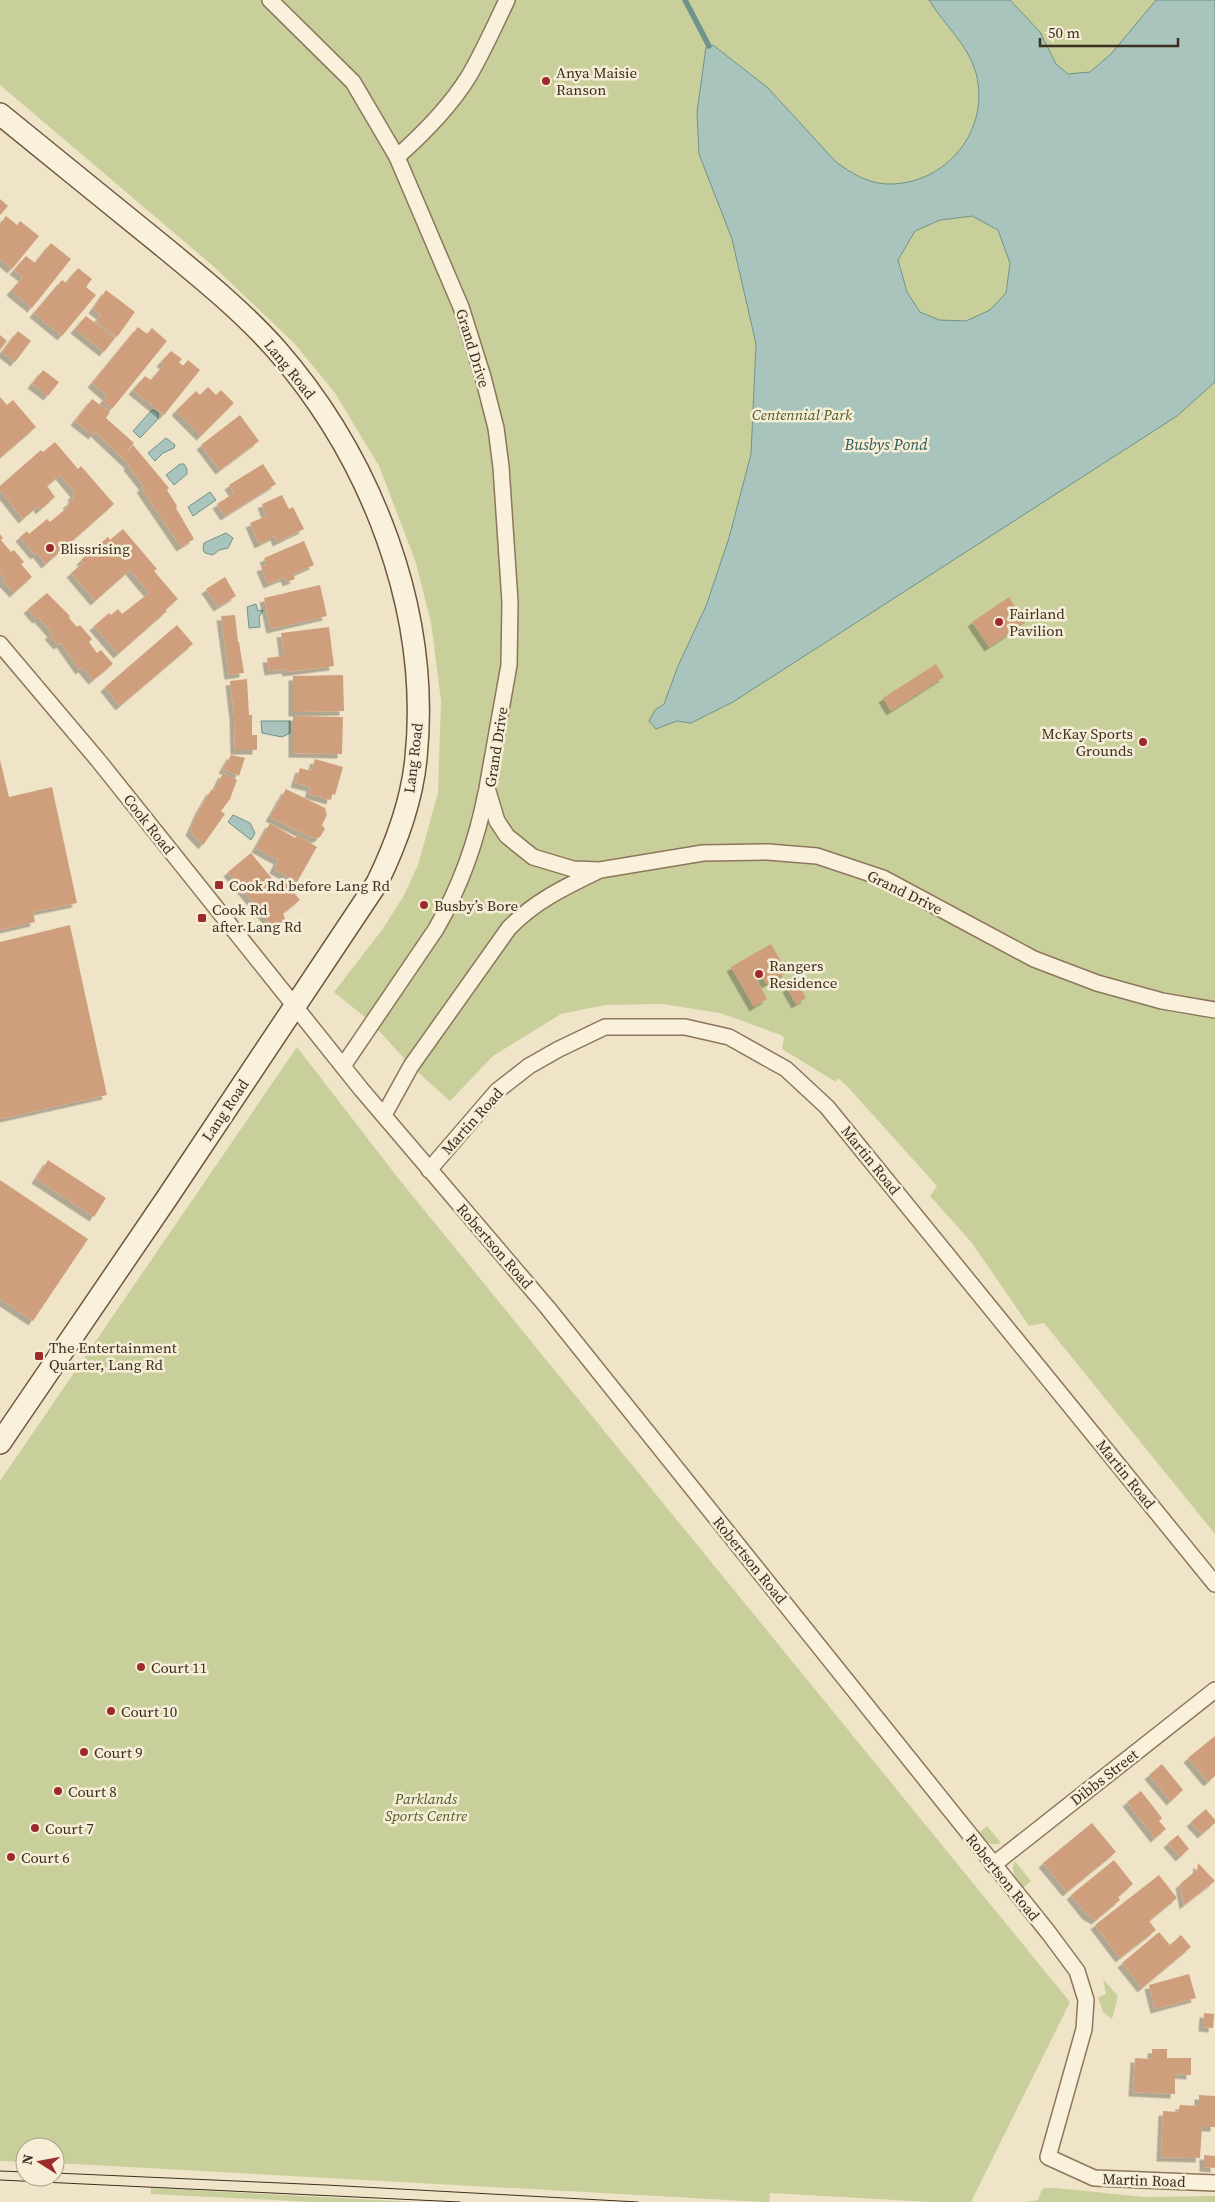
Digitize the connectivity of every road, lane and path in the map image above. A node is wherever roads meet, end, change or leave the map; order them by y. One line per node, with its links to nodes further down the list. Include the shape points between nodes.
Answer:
1 (270, 0): 4 (street, Grand Drive, via 353,82)
2 (507, 0): 4 (street, via 454,98)
3 (0, 114): 8 (street, Lang Road, via 233,305 276,349 342,440 361,476 392,555 404,598 417,686 416,760 411,789 399,830 377,883)
4 (397, 157): 6 (street, Grand Drive, via 461,307 496,428 507,548 510,633 509,665)
5 (0, 644): 8 (street, Cook Road, via 98,760)
6 (487, 788): 7 (street, Grand Drive, via 497,820 508,836 533,858 573,869); 10 (street, via 482,814 449,906)
7 (600, 870): 9 (street, Grand Drive, via 703,853 768,852 817,856 883,878 1034,959 1097,983 1162,1001); 11 (street, via 549,895 509,928 411,1066)
8 (295, 1006): 10 (street, Robertson Road); 13 (street, Lang Road)
9 (1215, 1010)
10 (343, 1066): 11 (street, Robertson Road)
11 (384, 1115): 12 (street, Robertson Road)
12 (429, 1170): 14 (street, Martin Road, via 497,1091 529,1066 605,1027 684,1027 729,1036 786,1069 827,1107); 16 (street, Robertson Road, via 547,1307)
13 (2, 1435)
14 (1215, 1584)
15 (1215, 1690): 16 (street, Dibbs Street)
16 (993, 1865): 17 (street, Robertson Road, via 1076,1971 1086,2000 1084,2029)
17 (1048, 2157): 18 (street, Martin Road, via 1094,2178)
18 (1215, 2183)

